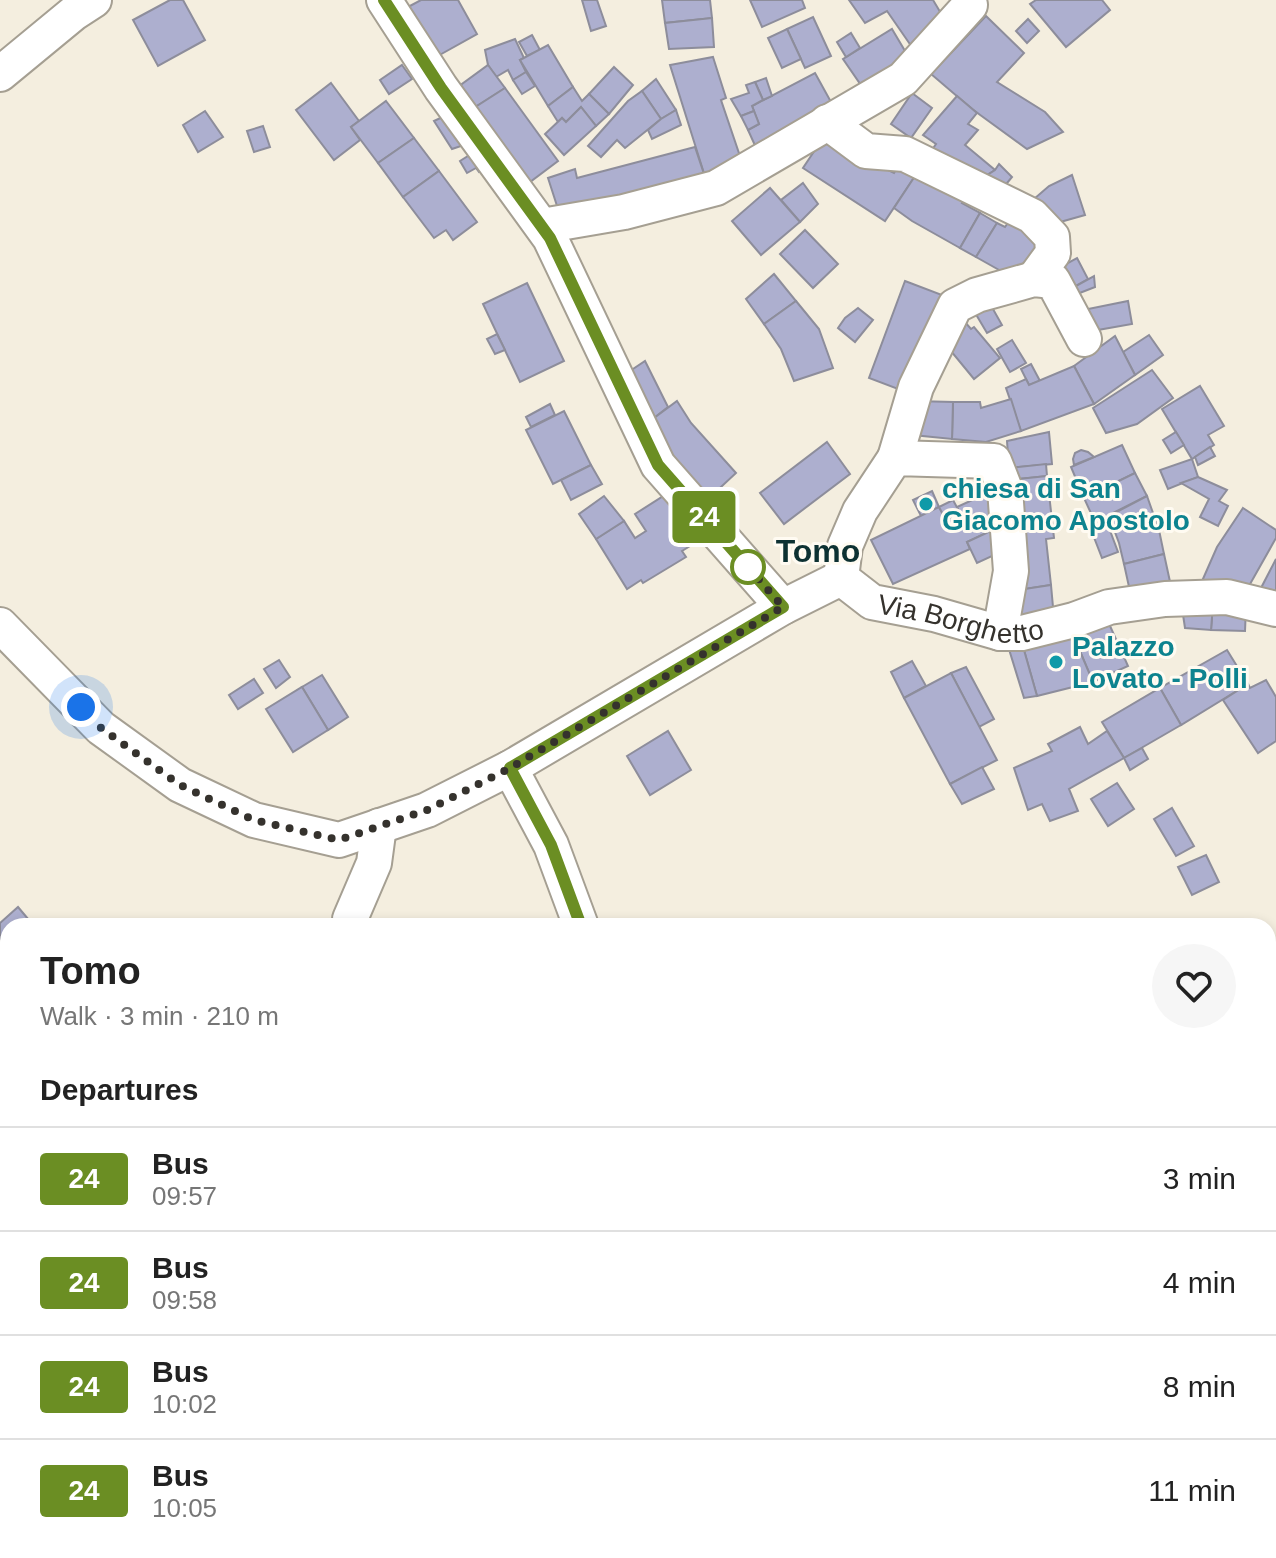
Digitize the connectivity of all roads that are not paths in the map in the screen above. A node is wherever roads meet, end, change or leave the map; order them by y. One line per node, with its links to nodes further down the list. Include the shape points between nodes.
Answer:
1 (94, 0): 4 (street)
2 (384, 0): 6 (street)
3 (970, 5): 5 (street, via 903,79)
4 (0, 74)
5 (827, 122): 6 (street, via 716,188); 7 (street, via 866,151 905,154 1032,216 1052,237 1053,253)
6 (542, 226): 11 (street, via 658,465)
7 (1034, 279): 8 (street, via 1053,281); 9 (street, via 955,306 916,387)
8 (1084, 339)
9 (895, 458): 10 (street, via 860,511 845,546); 14 (street, via 994,461 1005,489 1011,571)
10 (841, 578): 11 (street); 14 (street, Via Borghetto, via 872,602)
11 (783, 607): 15 (street)
12 (1276, 609): 14 (street, Via Borghetto, via 1227,597 1165,599 1109,607 1022,633)
13 (0, 625): 16 (street, via 101,728 180,785 254,820 339,840)
14 (1000, 633)
15 (510, 768): 16 (street, via 427,810); 18 (street, via 551,845)
16 (379, 826): 17 (street, via 374,863)
17 (350, 918)
18 (578, 918)

